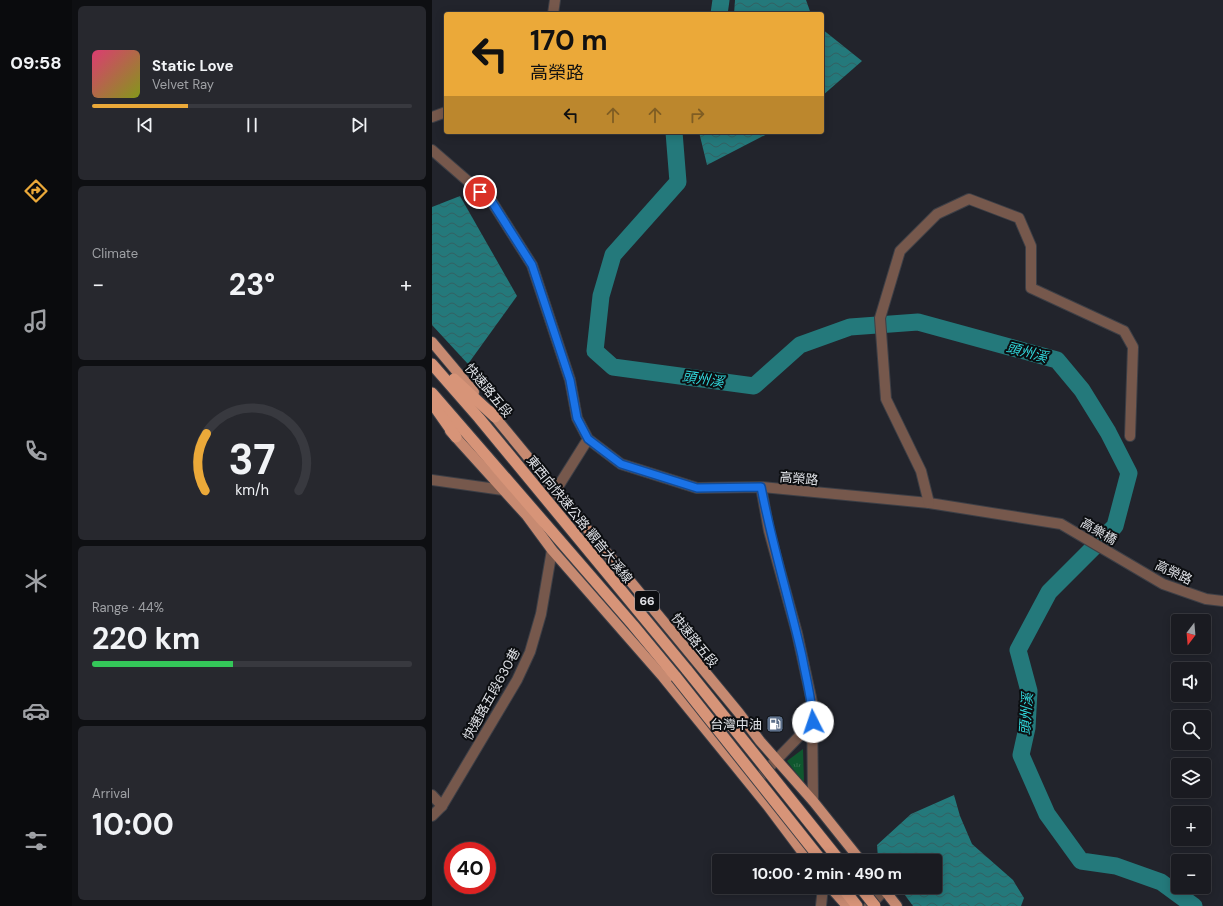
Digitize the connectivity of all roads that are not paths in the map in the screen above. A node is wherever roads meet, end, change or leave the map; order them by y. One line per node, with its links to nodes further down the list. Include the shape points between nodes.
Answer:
1 (556, 0): 2 (street)
2 (553, 12)
3 (444, 113): 4 (street)
4 (432, 117)
5 (432, 150): 15 (street, 高榮路, via 492,202 532,265 570,380 577,418)
6 (432, 342): 12 (main road, 快速路五段 / 66)
7 (432, 360): 12 (highway)
8 (432, 364): 34 (highway, 東西向快速公路 觀音大溪線 / 66, bridge, via 728,721)
9 (432, 392): 33 (highway, 東西向快速公路 觀音大溪線 / 66, bridge, via 633,625)
10 (432, 403): 14 (highway)
11 (432, 410): 14 (main road)
12 (495, 417): 19 (main road, 快速路五段 / 66)
13 (1130, 436): 20 (street, via 1133,347 1124,331 1031,288 1031,246 1020,218 969,198 937,214 900,251 880,318 886,400 922,471)
14 (456, 437): 18 (main road)
15 (588, 439): 17 (street, 高榮路, via 621,464 697,488); 19 (street)
16 (432, 480): 18 (street)
17 (761, 487): 20 (street, 高榮路); 25 (street, via 769,531 797,634 812,702)
18 (503, 490): 22 (main road, via 527,516)
19 (556, 490): 26 (main road, 快速路五段 / 66)
20 (929, 503): 21 (street, 高榮路)
21 (1066, 527): 23 (street, 高樂橋)
22 (552, 550): 27 (main road, via 663,677); 30 (street, 快速路五段630巷, via 541,614 530,652 517,680)
23 (1118, 557): 24 (street, 高榮路, via 1171,587)
24 (1223, 602)
25 (813, 722): 26 (street); 29 (street)
26 (777, 761): 27 (street); 29 (main road, 快速路五段 / 66)
27 (751, 786): 32 (main road)
28 (432, 795): 30 (street)
29 (813, 801): 35 (main road, 快速路五段 / 66)
30 (442, 806): 31 (street, 快速路五段630巷)
31 (432, 816)
32 (804, 854)
33 (816, 854)
34 (834, 854)
35 (856, 854)
36 (822, 894): 42 (street)
37 (836, 894): 43 (main road)
38 (848, 894): 44 (highway)
39 (866, 894): 46 (highway, bridge)
40 (879, 894): 45 (street)
41 (888, 894): 47 (main road)
42 (821, 906)
43 (847, 906)
44 (857, 906)
45 (869, 906)
46 (875, 906)
47 (897, 906)

